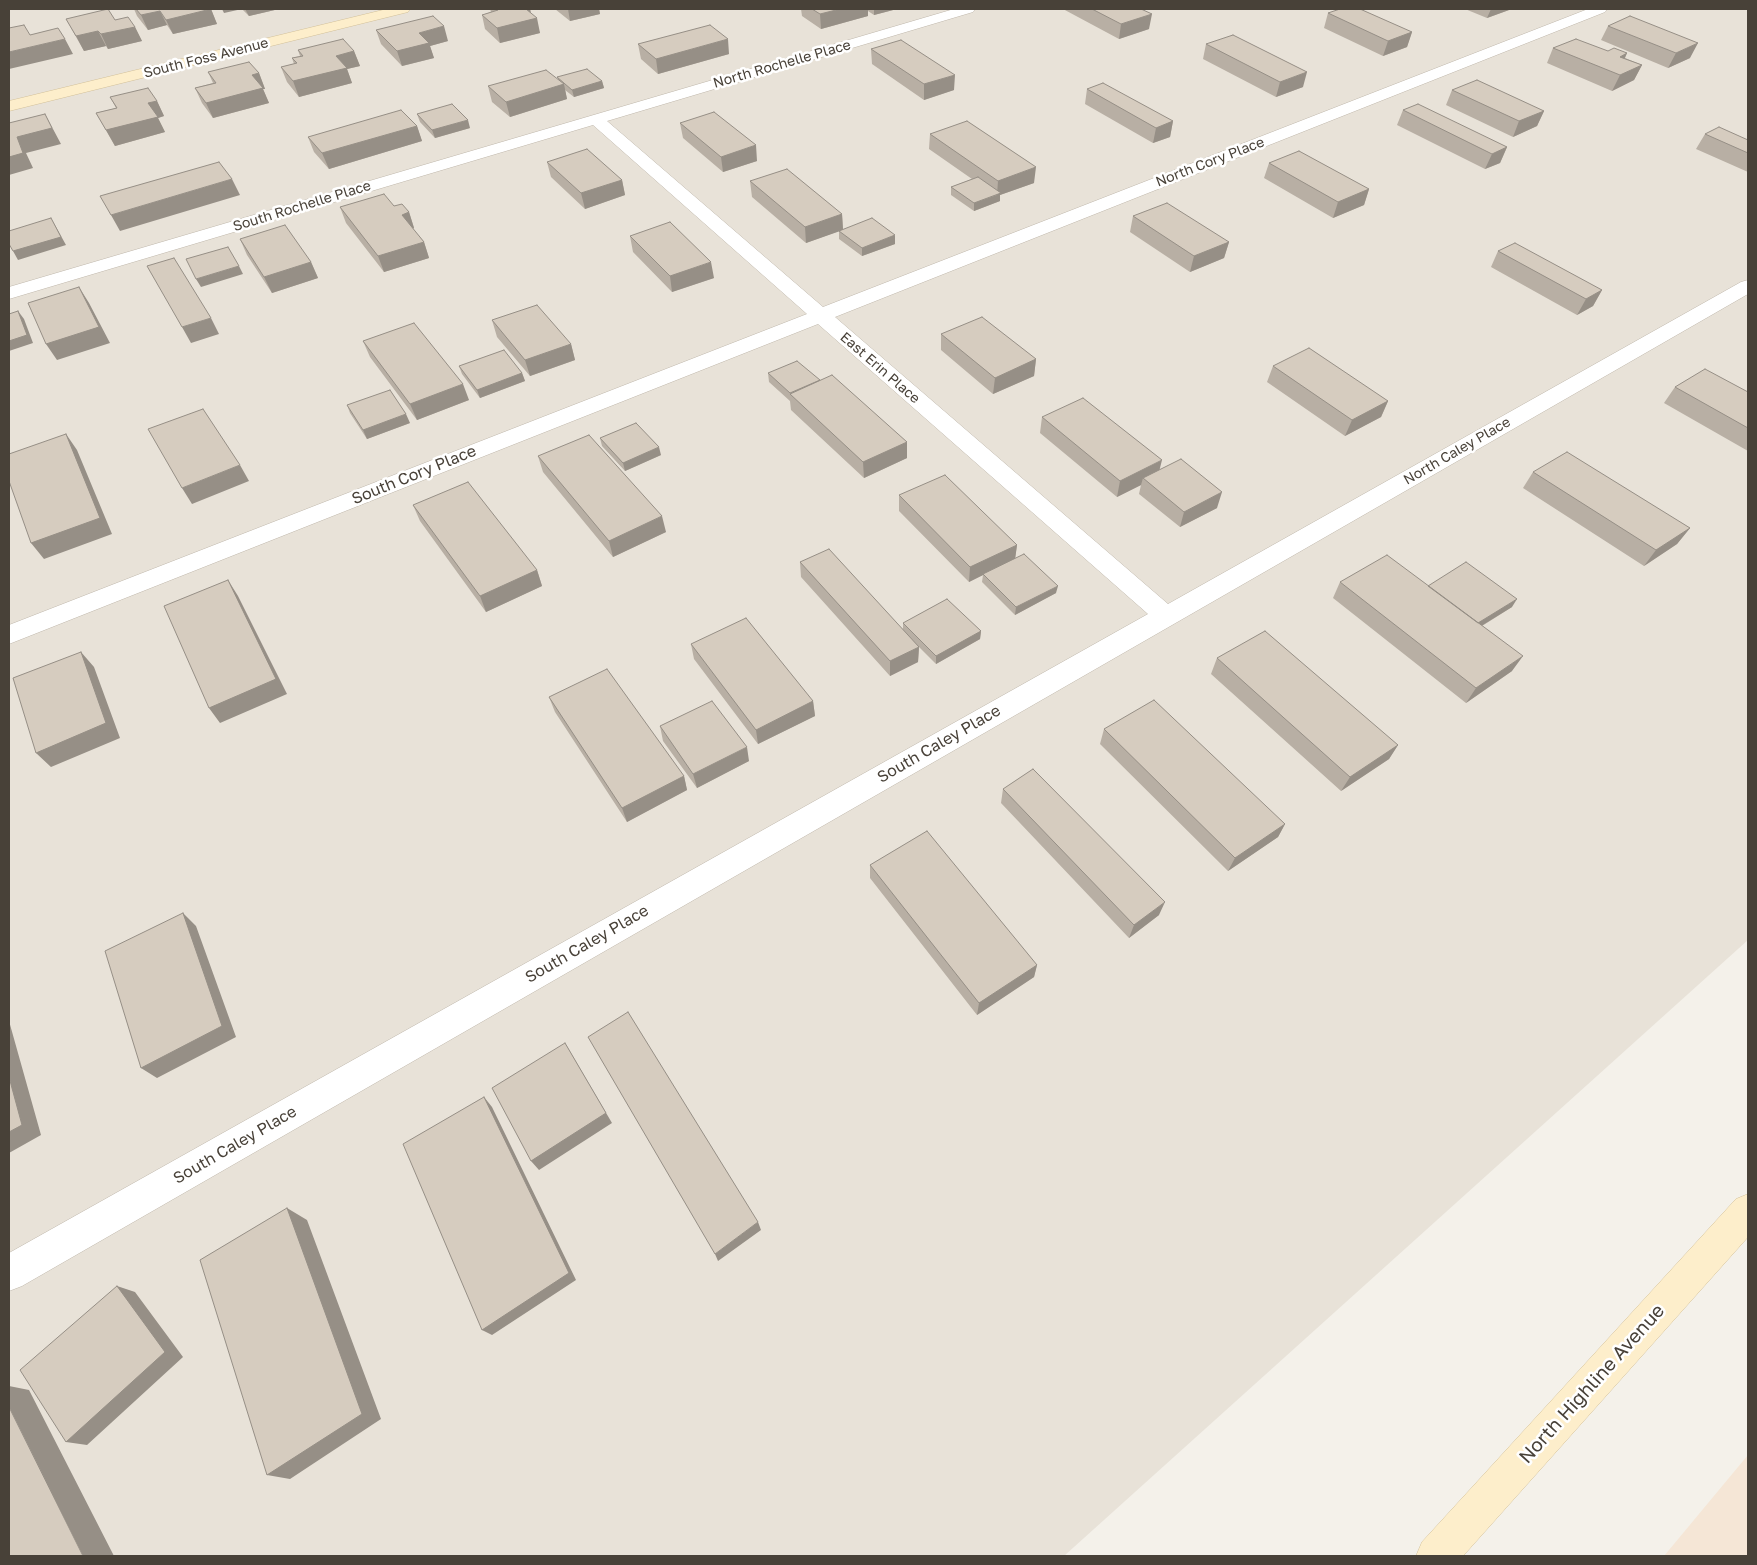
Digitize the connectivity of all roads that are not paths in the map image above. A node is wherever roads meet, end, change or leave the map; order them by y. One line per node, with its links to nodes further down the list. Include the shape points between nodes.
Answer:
1 (404, 9): 4 (street, South Foss Avenue)
2 (968, 9): 5 (street, North Rochelle Place)
3 (1600, 9): 8 (street, North Cory Place)
4 (9, 106)
5 (595, 119): 7 (street, South Rochelle Place); 8 (street, East Erin Place)
6 (1748, 286): 9 (street, North Caley Place)
7 (9, 293)
8 (819, 316): 9 (street, East Erin Place); 10 (street, South Cory Place)
9 (1166, 616): 12 (street, South Caley Place)
10 (9, 635)
11 (1748, 1211): 13 (street, North Highline Avenue)
12 (9, 1273)
13 (1436, 1556)

